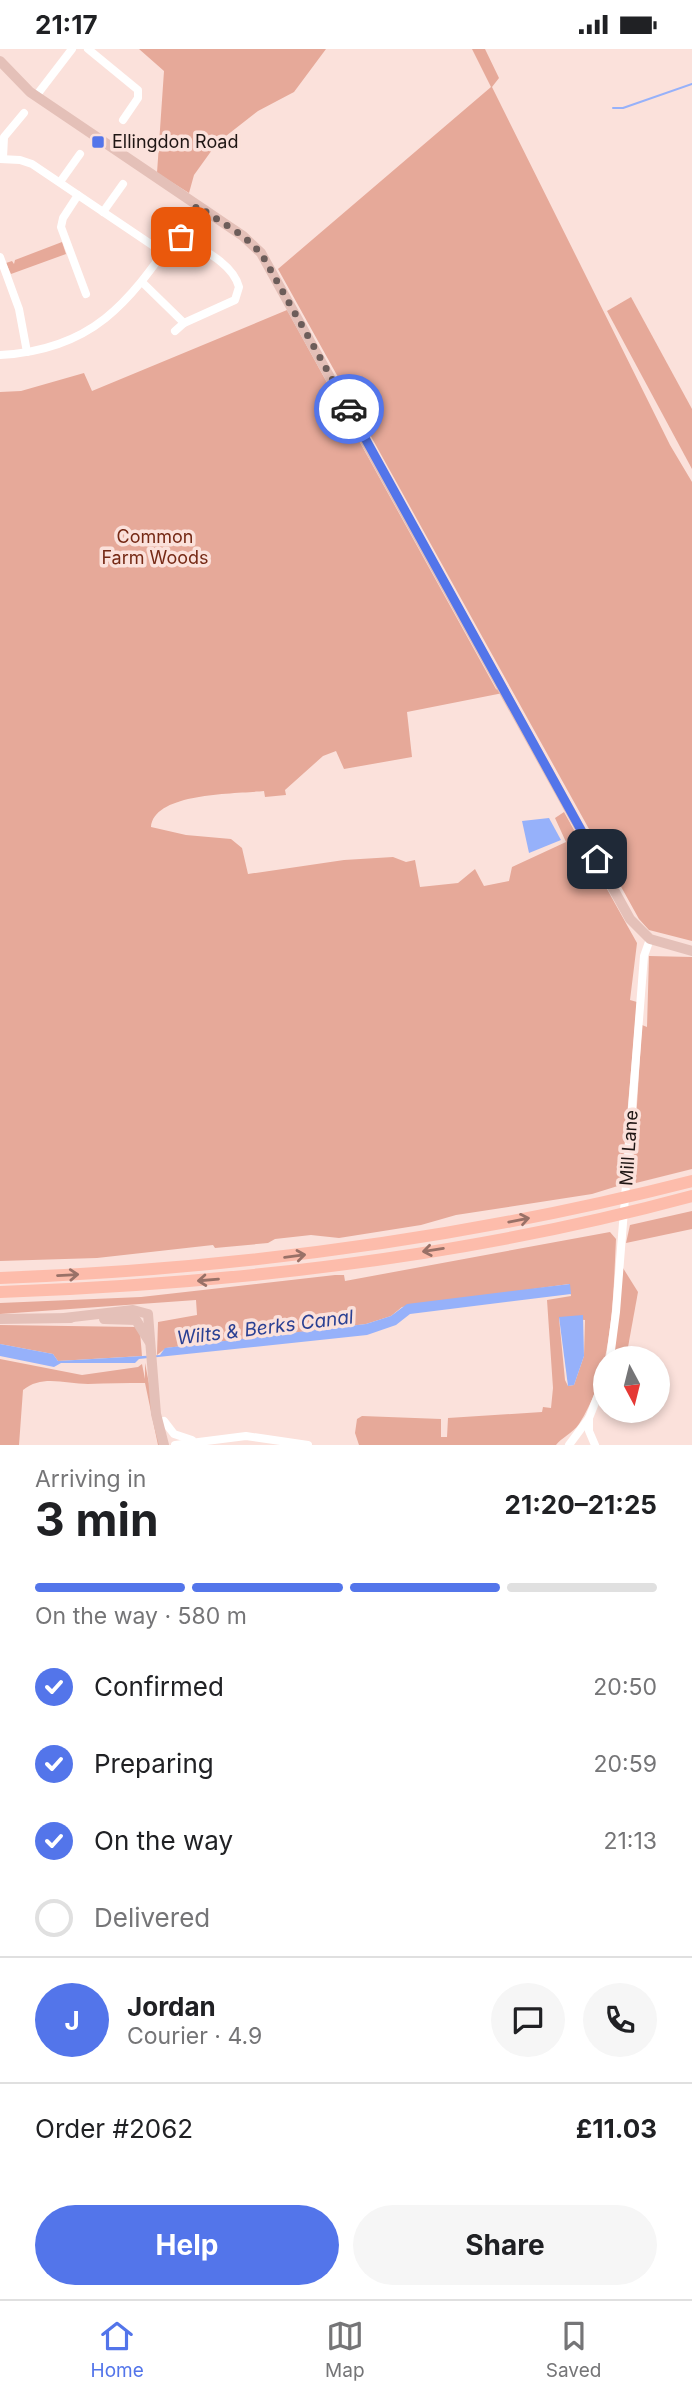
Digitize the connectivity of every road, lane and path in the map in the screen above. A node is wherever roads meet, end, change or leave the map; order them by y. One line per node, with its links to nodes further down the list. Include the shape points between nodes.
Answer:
1 (72, 49): 4 (street)
2 (88, 49): 6 (street, via 138,90 138,98)
3 (0, 61): 4 (main road)
4 (36, 96): 12 (main road)
5 (24, 113): 8 (street, via 4,137)
6 (123, 120)
7 (80, 154): 9 (street)
8 (2, 159): 9 (street, via 32,164)
9 (60, 183): 11 (street)
10 (123, 184): 13 (street)
11 (78, 195): 13 (street); 18 (street, via 61,227)
12 (197, 206): 14 (street); 23 (main road, via 243,236 268,263 626,911)
13 (103, 212): 15 (street)
14 (177, 235): 15 (street); 19 (street, via 221,263 239,287 231,303)
15 (164, 253): 17 (street)
16 (0, 257): 21 (street, via 19,309)
17 (143, 283): 19 (street); 21 (street, via 122,306 86,331)
18 (86, 294)
19 (184, 323): 20 (street)
20 (175, 331)
21 (27, 352): 22 (street)
22 (0, 355)
23 (650, 939): 24 (main road); 32 (street, Mill Lane, via 644,956)
24 (692, 951)
25 (692, 1181): 27 (highway, one-way to 25, via 149,1271 360,1248 557,1212)
26 (692, 1196): 28 (highway, one-way to 28, via 361,1262 147,1285)
27 (0, 1278)
28 (0, 1292)
29 (64, 1318): 30 (main road); 31 (main road, via 134,1320); 31 (main road, via 143,1311 150,1318)
30 (0, 1319)
31 (149, 1341): 33 (main road)
32 (611, 1346)
33 (157, 1406): 36 (main road); 41 (main road)
34 (593, 1408): 35 (street)
35 (589, 1418): 37 (street); 38 (street)
36 (164, 1421): 39 (street, via 174,1434); 42 (main road)
37 (577, 1434): 38 (street); 40 (street)
38 (593, 1440): 44 (street)
39 (193, 1443): 42 (street); 43 (street, via 257,1436)
40 (568, 1444)
41 (164, 1445)
42 (173, 1445)
43 (308, 1445)
44 (603, 1445)

